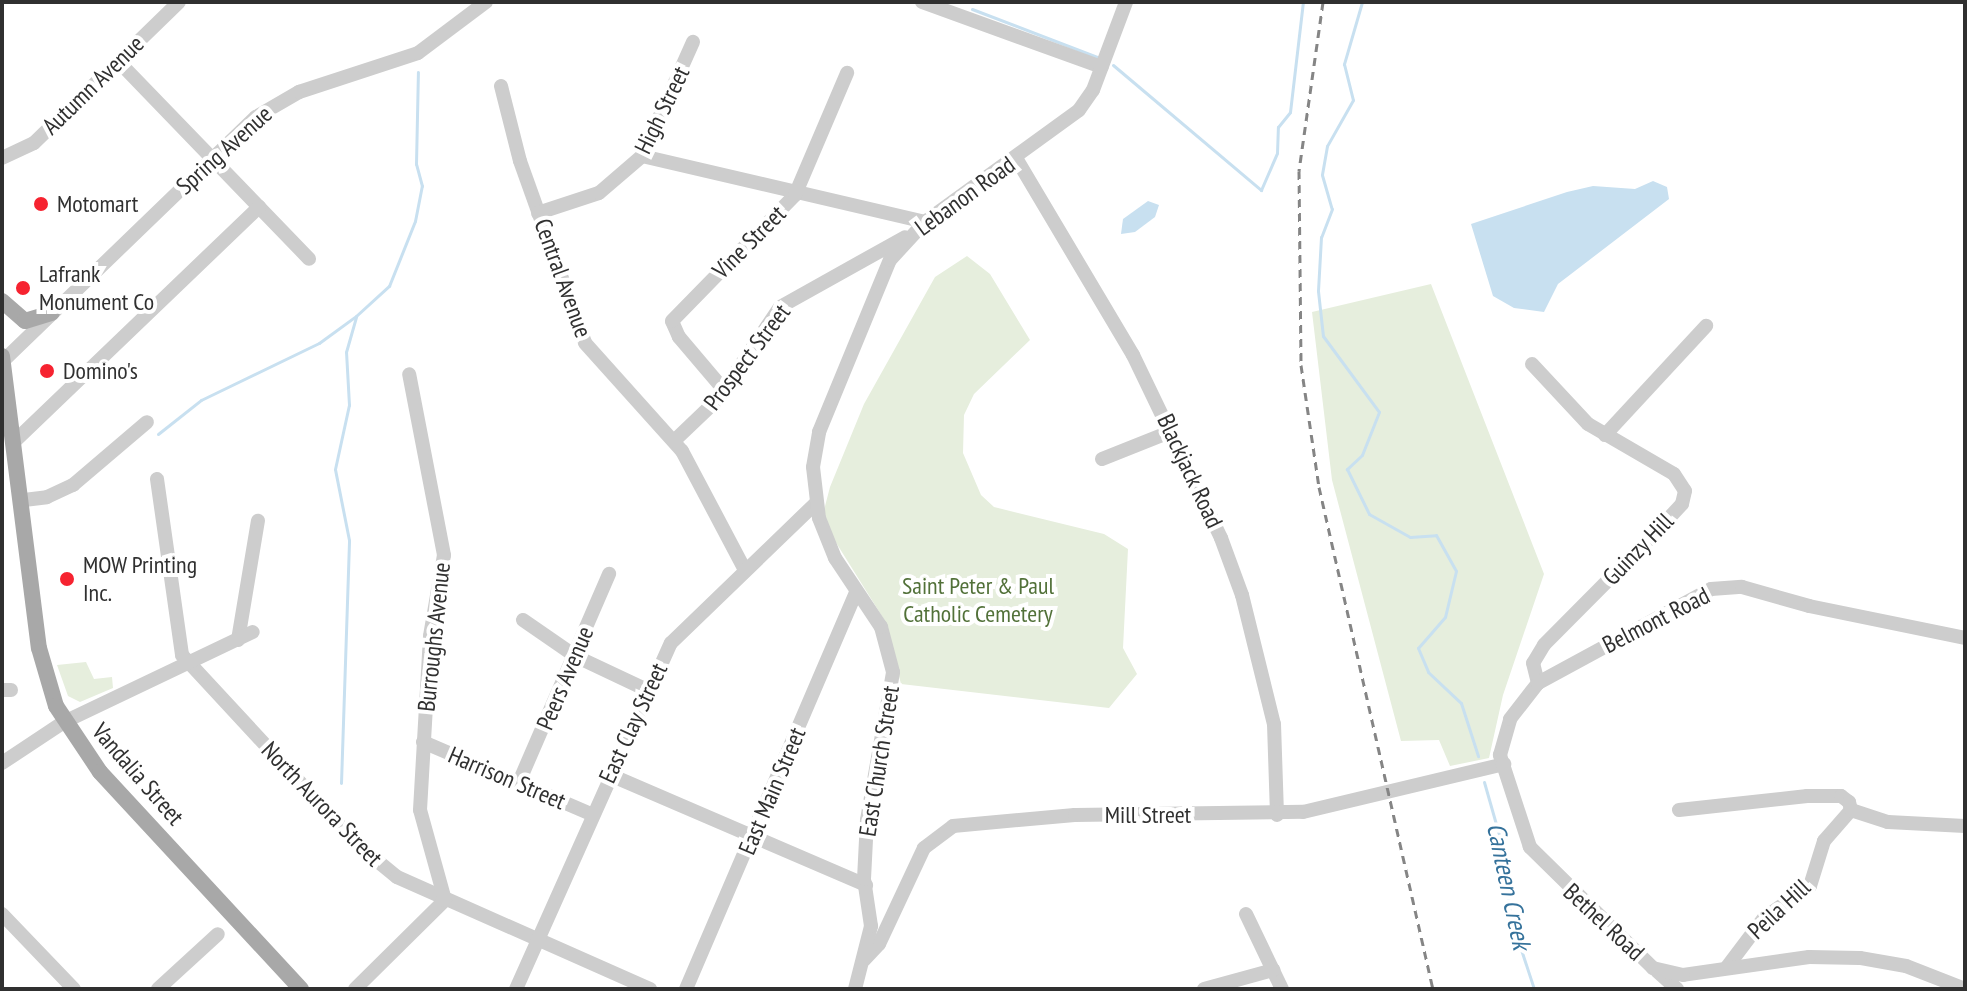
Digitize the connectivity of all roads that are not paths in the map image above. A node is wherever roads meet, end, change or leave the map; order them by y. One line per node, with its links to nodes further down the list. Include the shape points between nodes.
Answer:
1 (486, 2): 12 (street, Spring Avenue, via 418,53 279,100)
2 (922, 2): 7 (street)
3 (1126, 2): 7 (street, Lebanon Road)
4 (170, 5): 6 (street, Autumn Avenue)
5 (693, 42): 10 (street, High Street)
6 (118, 61): 11 (street, Autumn Avenue, via 34,143); 12 (street)
7 (1102, 67): 13 (street, Lebanon Road, via 1079,110)
8 (847, 73): 14 (street, Vine Street)
9 (501, 86): 16 (street, Central Avenue)
10 (642, 156): 14 (street); 16 (street, High Street, via 599,193)
11 (2, 158)
12 (212, 158): 15 (street); 21 (street, Spring Avenue)
13 (1016, 158): 17 (street, Lebanon Road); 28 (street, Blackjack Road, via 1117,323)
14 (796, 193): 17 (street); 26 (street, Vine Street, via 672,321 679,337)
15 (259, 207): 19 (street); 30 (street)
16 (538, 213): 31 (street, Central Avenue, via 585,343)
17 (925, 222): 18 (street, Lebanon Road)
18 (909, 235): 26 (street, Prospect Street, via 780,307); 35 (street, Lebanon Road, via 880,276 822,424 813,467)
19 (309, 259)
20 (2, 301): 21 (main road, via 25,321)
21 (52, 313): 23 (street, Spring Avenue)
22 (1706, 326): 29 (street)
23 (2, 360): 30 (main road, Vandalia Street)
24 (1532, 364): 29 (street, Guinzy Hill, via 1572,409)
25 (409, 374): 49 (street, Burroughs Avenue, via 444,555 430,636)
26 (724, 390): 31 (street, Prospect Street)
27 (147, 422): 34 (street, via 73,485)
28 (1172, 431): 32 (street); 57 (street, Blackjack Road, via 1242,595 1274,724)
29 (1605, 435): 46 (street, Guinzy Hill, via 1674,474 1685,497 1544,645 1533,663)
30 (16, 440): 34 (main road, Vandalia Street)
31 (674, 441): 37 (street, Central Avenue)
32 (1102, 459)
33 (157, 479): 45 (street, North Aurora Street, via 180,647)
34 (24, 500): 48 (main road, Vandalia Street, via 41,660)
35 (816, 503): 37 (street, East Clay Street); 39 (street, East Church Street, via 832,552)
36 (258, 521): 43 (street)
37 (744, 568): 47 (street, East Clay Street, via 679,631)
38 (609, 574): 44 (street, Peers Avenue)
39 (856, 592): 59 (street, East Main Street); 60 (street, East Church Street, via 881,627 893,672 867,820)
40 (523, 620): 44 (street)
41 (253, 632): 43 (street)
42 (1965, 638): 46 (street, Belmont Road, via 1727,587 1696,594)
43 (238, 640): 45 (street)
44 (575, 656): 47 (street); 53 (street, Peers Avenue)
45 (187, 664): 48 (street); 61 (street, North Aurora Street, via 372,859)
46 (1538, 683): 51 (street, Belmont Road, via 1506,728 1500,755)
47 (647, 690): 52 (street, East Clay Street)
48 (64, 722): 50 (street); 62 (main road, Vandalia Street, via 100,772)
49 (423, 742): 53 (street, Harrison Street); 61 (street, Burroughs Avenue, via 420,810)
50 (2, 763)
51 (1504, 764): 57 (street, Mill Street); 70 (street, Bethel Road, via 1522,831 1536,854)
52 (608, 774): 56 (street, East Clay Street); 59 (street)
53 (519, 782): 56 (street, Harrison Street)
54 (1679, 810): 55 (street, via 1841,796)
55 (1851, 810): 58 (street, via 1888,822); 69 (street, Peila Hill, via 1824,841 1810,886 1764,918)
56 (591, 814): 67 (street, East Clay Street)
57 (1277, 815): 68 (street, Mill Street, via 1075,815 953,826 924,848 879,944)
58 (1965, 826)
59 (752, 838): 60 (street); 78 (street, East Main Street)
60 (866, 885): 68 (street, East Church Street, via 871,926)
61 (445, 900): 67 (street, North Aurora Street); 75 (street)
62 (224, 906): 65 (main road, Vandalia Street); 66 (street)
63 (2, 914): 72 (street)
64 (1246, 914): 71 (street)
65 (247, 931): 66 (street); 74 (main road, Vandalia Street)
66 (218, 934): 73 (street)
67 (537, 940): 76 (street, East Clay Street); 77 (street, North Aurora Street)
68 (864, 960): 79 (street, East Church Street)
69 (1727, 967): 70 (street, Bethel Road, via 1683,975); 83 (street, Bethel Road, via 1809,957 1860,958 1906,966)
70 (1653, 968): 82 (street)
71 (1273, 970): 80 (street); 81 (street)
72 (74, 989)
73 (158, 989)
74 (301, 989)
75 (355, 989)
76 (516, 989)
77 (650, 989)
78 (686, 989)
79 (855, 989)
80 (1204, 989)
81 (1282, 989)
82 (1677, 989)
83 (1965, 989)

